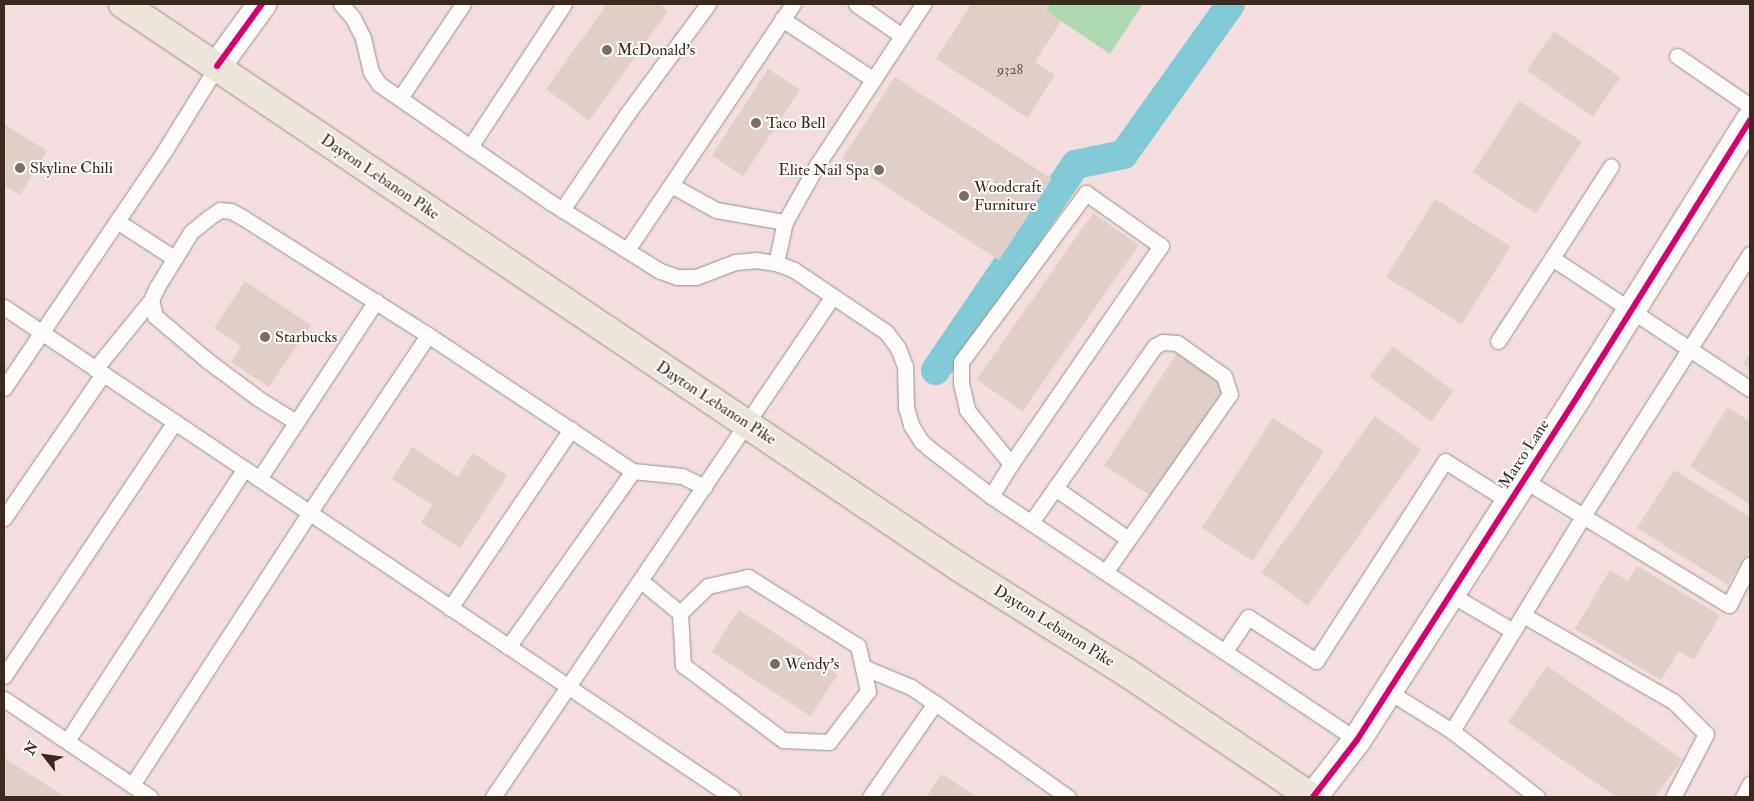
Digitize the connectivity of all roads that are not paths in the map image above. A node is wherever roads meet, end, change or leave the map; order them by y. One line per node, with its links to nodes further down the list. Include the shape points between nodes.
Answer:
1 (123, 4): 13 (main road, Dayton Lebanon Pike)
2 (262, 4): 13 (street)
3 (341, 4): 15 (lane, via 363,38 371,72 379,84)
4 (463, 4): 15 (lane)
5 (564, 4): 18 (lane)
6 (708, 4): 21 (lane)
7 (792, 4): 10 (lane)
8 (856, 4): 11 (lane)
9 (923, 4): 11 (lane)
10 (782, 19): 14 (lane); 20 (lane)
11 (902, 36): 14 (lane)
12 (1677, 56): 16 (lane)
13 (217, 66): 22 (lane); 43 (main road, Dayton Lebanon Pike)
14 (874, 80): 23 (lane, via 817,165)
15 (400, 98): 18 (lane)
16 (1750, 106)
17 (1750, 120): 33 (street, Marco Lane)
18 (470, 147): 21 (lane)
19 (1611, 166): 27 (lane)
20 (671, 185): 23 (lane, via 716,210); 24 (lane)
21 (562, 210): 24 (lane)
22 (117, 221): 26 (lane); 34 (lane)
23 (785, 222): 28 (lane)
24 (627, 250): 28 (lane, via 660,272 677,277 696,277 735,262 756,260)
25 (1750, 254): 37 (lane)
26 (174, 258): 30 (lane); 31 (lane, via 191,232 220,210 231,211)
27 (1552, 258): 33 (lane); 36 (lane)
28 (776, 263): 29 (lane, via 794,270)
29 (833, 296): 43 (lane); 52 (lane, via 886,332 898,348 905,366 906,407 911,425 921,441)
30 (151, 300): 38 (lane); 42 (lane, via 155,316 161,322 259,399)
31 (376, 301): 35 (lane); 42 (lane)
32 (4, 307): 34 (lane)
33 (1631, 310): 37 (lane); 51 (street, Marco Lane)
34 (41, 332): 38 (lane); 39 (lane)
35 (428, 335): 44 (lane); 53 (lane)
36 (1498, 341)
37 (1689, 348): 40 (lane); 54 (lane)
38 (99, 371): 41 (lane); 55 (lane)
39 (4, 388)
40 (1750, 389)
41 (175, 422): 46 (lane); 69 (lane)
42 (296, 422): 48 (lane)
43 (748, 424): 49 (lane); 84 (main road, Dayton Lebanon Pike, via 959,567 1126,672)
44 (571, 429): 47 (lane); 62 (lane)
45 (1011, 464): 45 (lane, via 1161,246 1086,193 961,362 967,410); 52 (lane)
46 (244, 469): 48 (lane); 76 (lane)
47 (633, 471): 49 (lane, via 682,476); 66 (lane)
48 (259, 479): 53 (lane)
49 (705, 487): 60 (lane)
50 (1055, 488): 56 (lane); 57 (lane); 57 (lane, via 1155,346 1163,342 1177,343 1216,370 1224,376 1230,394)
51 (1517, 491): 54 (lane); 61 (street, Marco Lane); 67 (lane, via 1445,461 1316,661 1248,617)
52 (992, 496): 56 (lane)
53 (309, 513): 62 (lane); 78 (lane)
54 (1584, 516): 58 (lane, via 1728,605); 64 (lane)
55 (4, 518)
56 (1032, 521): 59 (lane)
57 (1128, 539): 59 (lane)
58 (1750, 564)
59 (1106, 571): 67 (lane)
60 (641, 581): 63 (lane); 70 (lane)
61 (1450, 594): 65 (lane); 71 (street, Marco Lane)
62 (450, 608): 66 (lane)
63 (680, 613): 68 (lane, via 708,586 748,577 858,646); 68 (lane, via 683,665 783,740 829,742 868,691)
64 (1523, 615): 65 (lane); 86 (lane, via 1674,702 1706,734)
65 (1513, 631): 74 (lane)
66 (508, 647): 70 (lane)
67 (1225, 651): 75 (lane)
68 (863, 667): 73 (lane, via 911,687)
69 (4, 676)
70 (568, 687): 80 (lane); 81 (lane)
71 (1388, 692): 74 (lane); 75 (street, Marco Lane)
72 (4, 698): 76 (lane)
73 (936, 703): 82 (lane); 83 (lane)
74 (1452, 731): 85 (lane)
75 (1357, 740): 84 (street, Marco Lane)
76 (67, 741): 78 (lane)
77 (1750, 784): 87 (lane)
78 (132, 785): 79 (lane)
79 (150, 797)
80 (493, 797)
81 (732, 797)
82 (870, 797)
83 (1068, 797)
84 (1312, 797)
85 (1537, 797)
86 (1673, 797)
87 (1743, 797)

